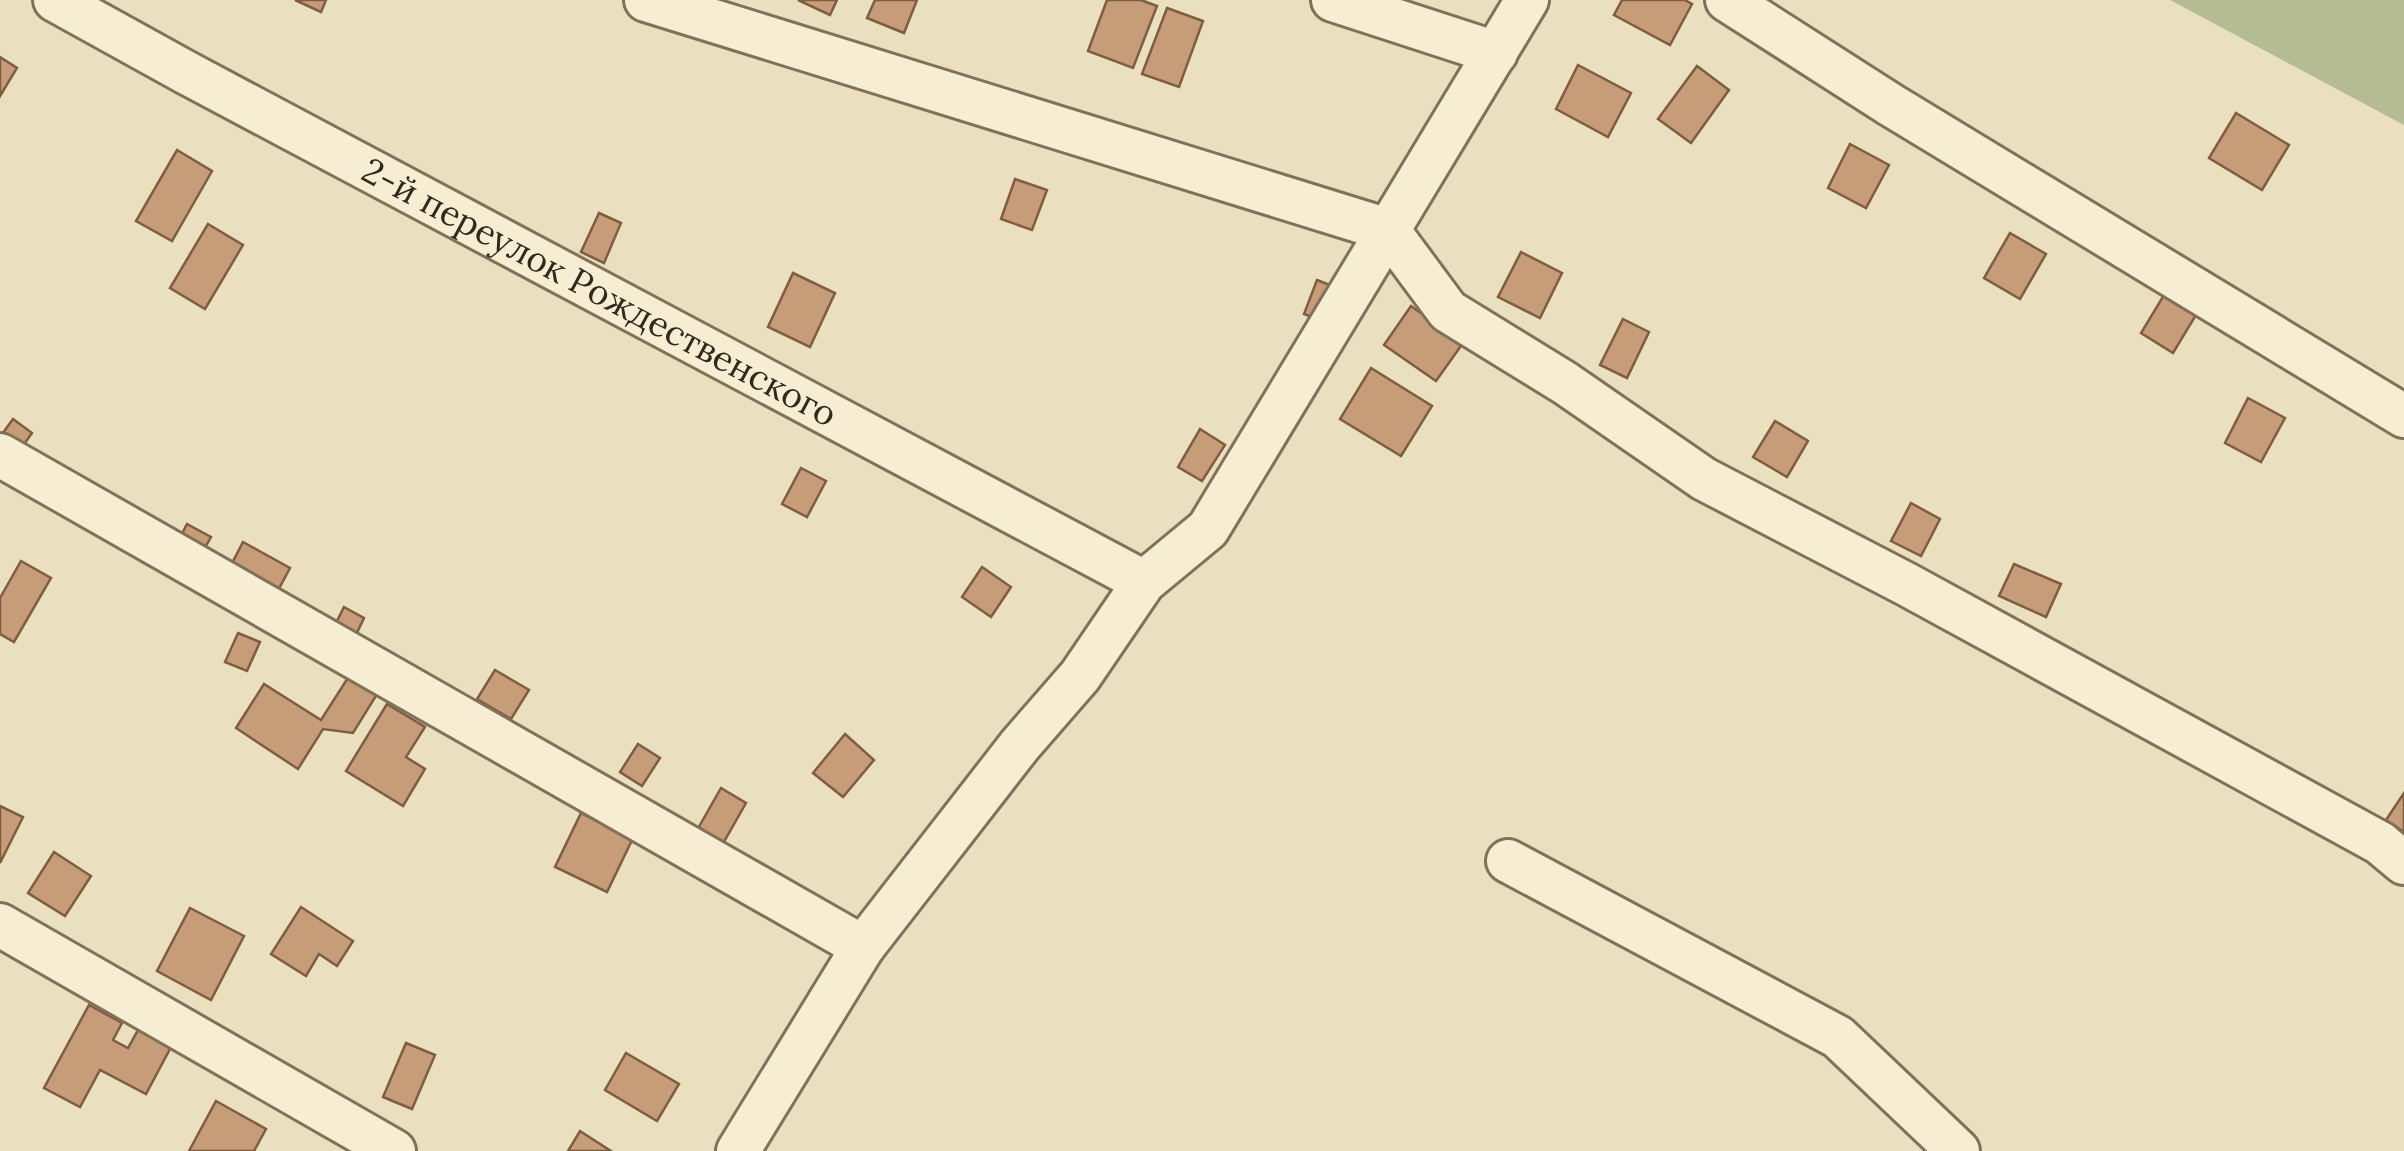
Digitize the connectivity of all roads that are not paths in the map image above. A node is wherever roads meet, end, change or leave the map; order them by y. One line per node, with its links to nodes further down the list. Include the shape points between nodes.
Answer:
1 (646, 0): 7 (street)
2 (1332, 0): 6 (street)
3 (1527, 0): 6 (street)
4 (1727, 0): 8 (street)
5 (71, 4): 10 (street, 2-й переулок Рождественского, via 187,73)
6 (1496, 52): 7 (street)
7 (1388, 230): 10 (street, via 1208,529); 12 (street, via 1448,310 1704,480 1924,593)
8 (2404, 416)
9 (0, 455): 14 (street)
10 (1144, 582): 14 (street, via 1080,676)
11 (1508, 861): 17 (street, via 1838,1037)
12 (2404, 862)
13 (0, 925): 15 (street)
14 (863, 947): 16 (street)
15 (394, 1151)
16 (738, 1151)
17 (1958, 1151)

